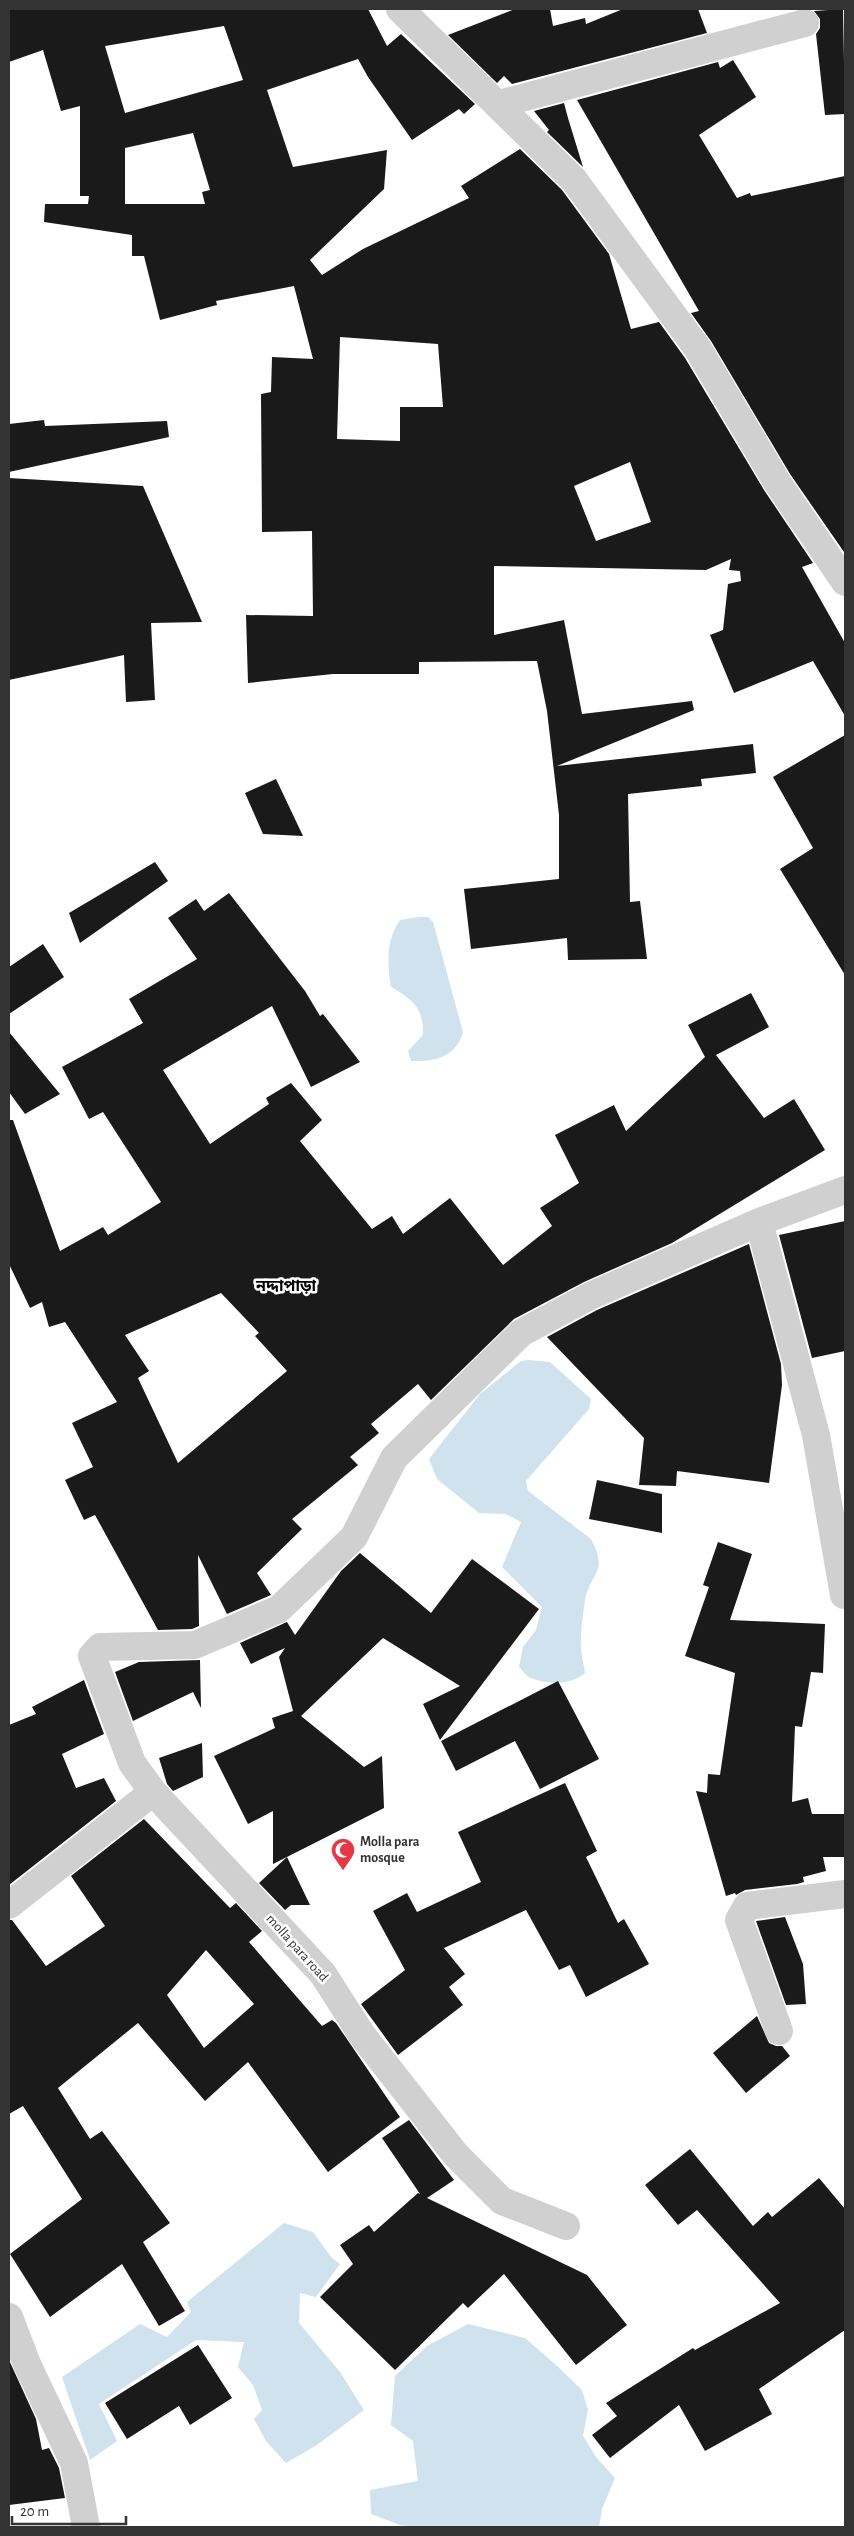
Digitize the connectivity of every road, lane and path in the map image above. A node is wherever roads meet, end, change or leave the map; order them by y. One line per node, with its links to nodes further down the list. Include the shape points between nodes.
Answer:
1 (400, 9): 3 (street)
2 (805, 23): 3 (street)
3 (499, 104): 4 (street, via 574,180 644,272 698,349 776,482)
4 (845, 582)
5 (845, 1190): 6 (street)
6 (758, 1222): 7 (street, via 816,1435); 8 (street, molla para road, via 590,1296 521,1333 394,1458 354,1537 280,1609 195,1645 100,1647 92,1656 132,1763)
7 (844, 1595)
8 (153, 1792): 10 (street); 12 (street, molla para road, via 323,1974 362,2035 456,2155 502,2201)
9 (845, 1894): 11 (street, via 747,1906 739,1920)
10 (9, 1905)
11 (779, 2031)
12 (566, 2226)
13 (9, 2317): 14 (street, via 74,2463)
14 (86, 2527)

